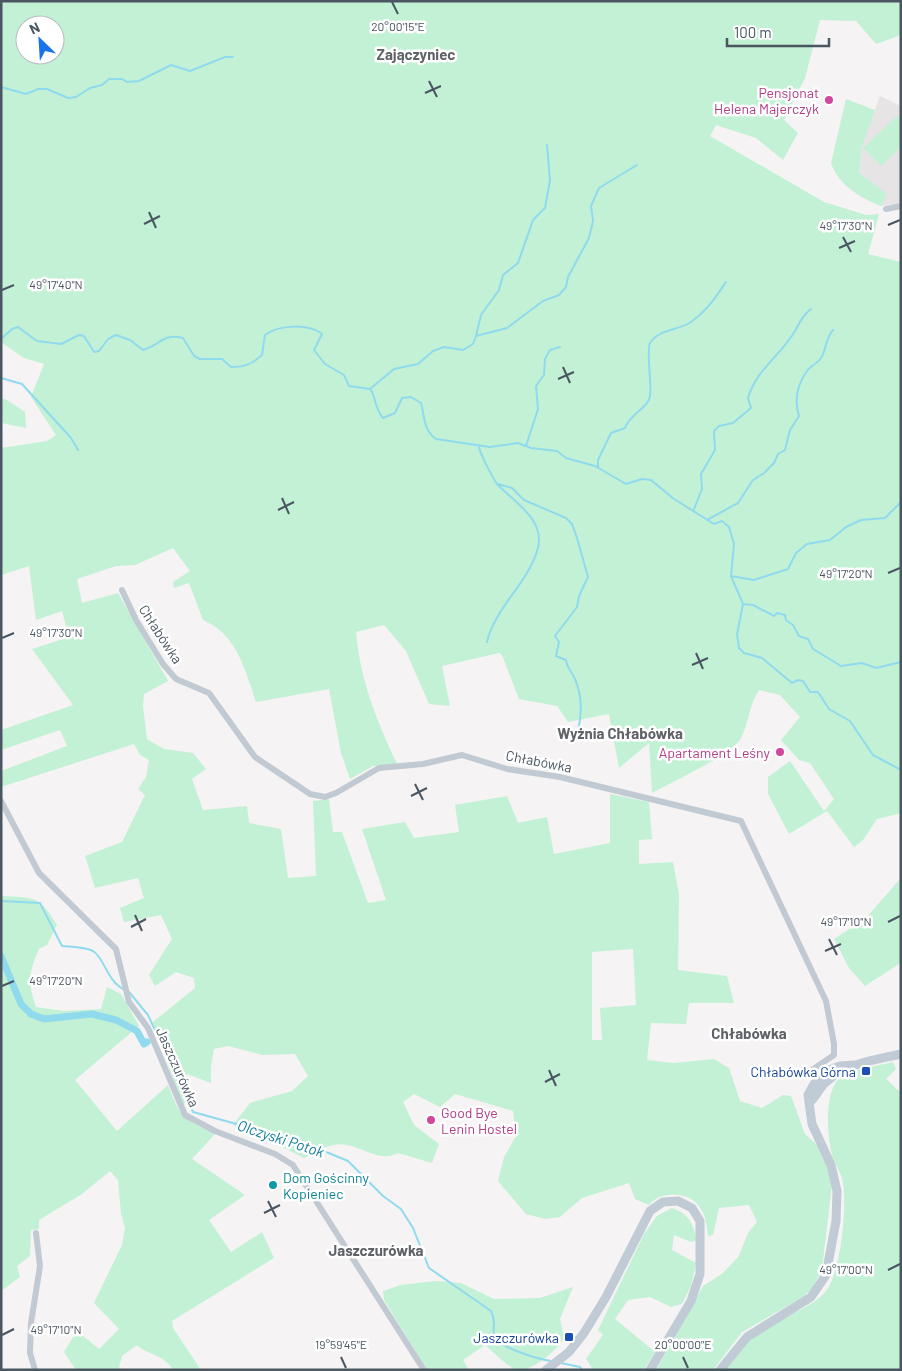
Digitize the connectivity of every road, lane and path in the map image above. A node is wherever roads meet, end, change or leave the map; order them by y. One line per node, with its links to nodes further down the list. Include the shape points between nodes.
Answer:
1 (901, 206): 2 (street)
2 (886, 209)
3 (122, 590): 6 (street, Chłabówka, via 136,620 176,679 209,693 255,757 310,794 325,797 336,793 379,768 423,764 462,755 507,769 560,777 741,821 827,1005 834,1055)
4 (1, 801): 9 (street, Jaszczurówka, via 39,873 116,949 129,1002 148,1028 185,1116 275,1154 293,1165)
5 (901, 1054): 12 (street, via 834,1068 822,1075 811,1088 808,1095 812,1124 831,1165 838,1191 827,1272 813,1295 747,1337)
6 (809, 1072)
7 (36, 1233): 8 (street, via 40,1266 30,1353)
8 (35, 1370)
9 (424, 1370)
10 (546, 1370): 11 (street, via 564,1357 580,1338 606,1296 648,1213 661,1203 678,1201 692,1208 700,1221 700,1274 691,1301)
11 (650, 1370)
12 (720, 1370)

